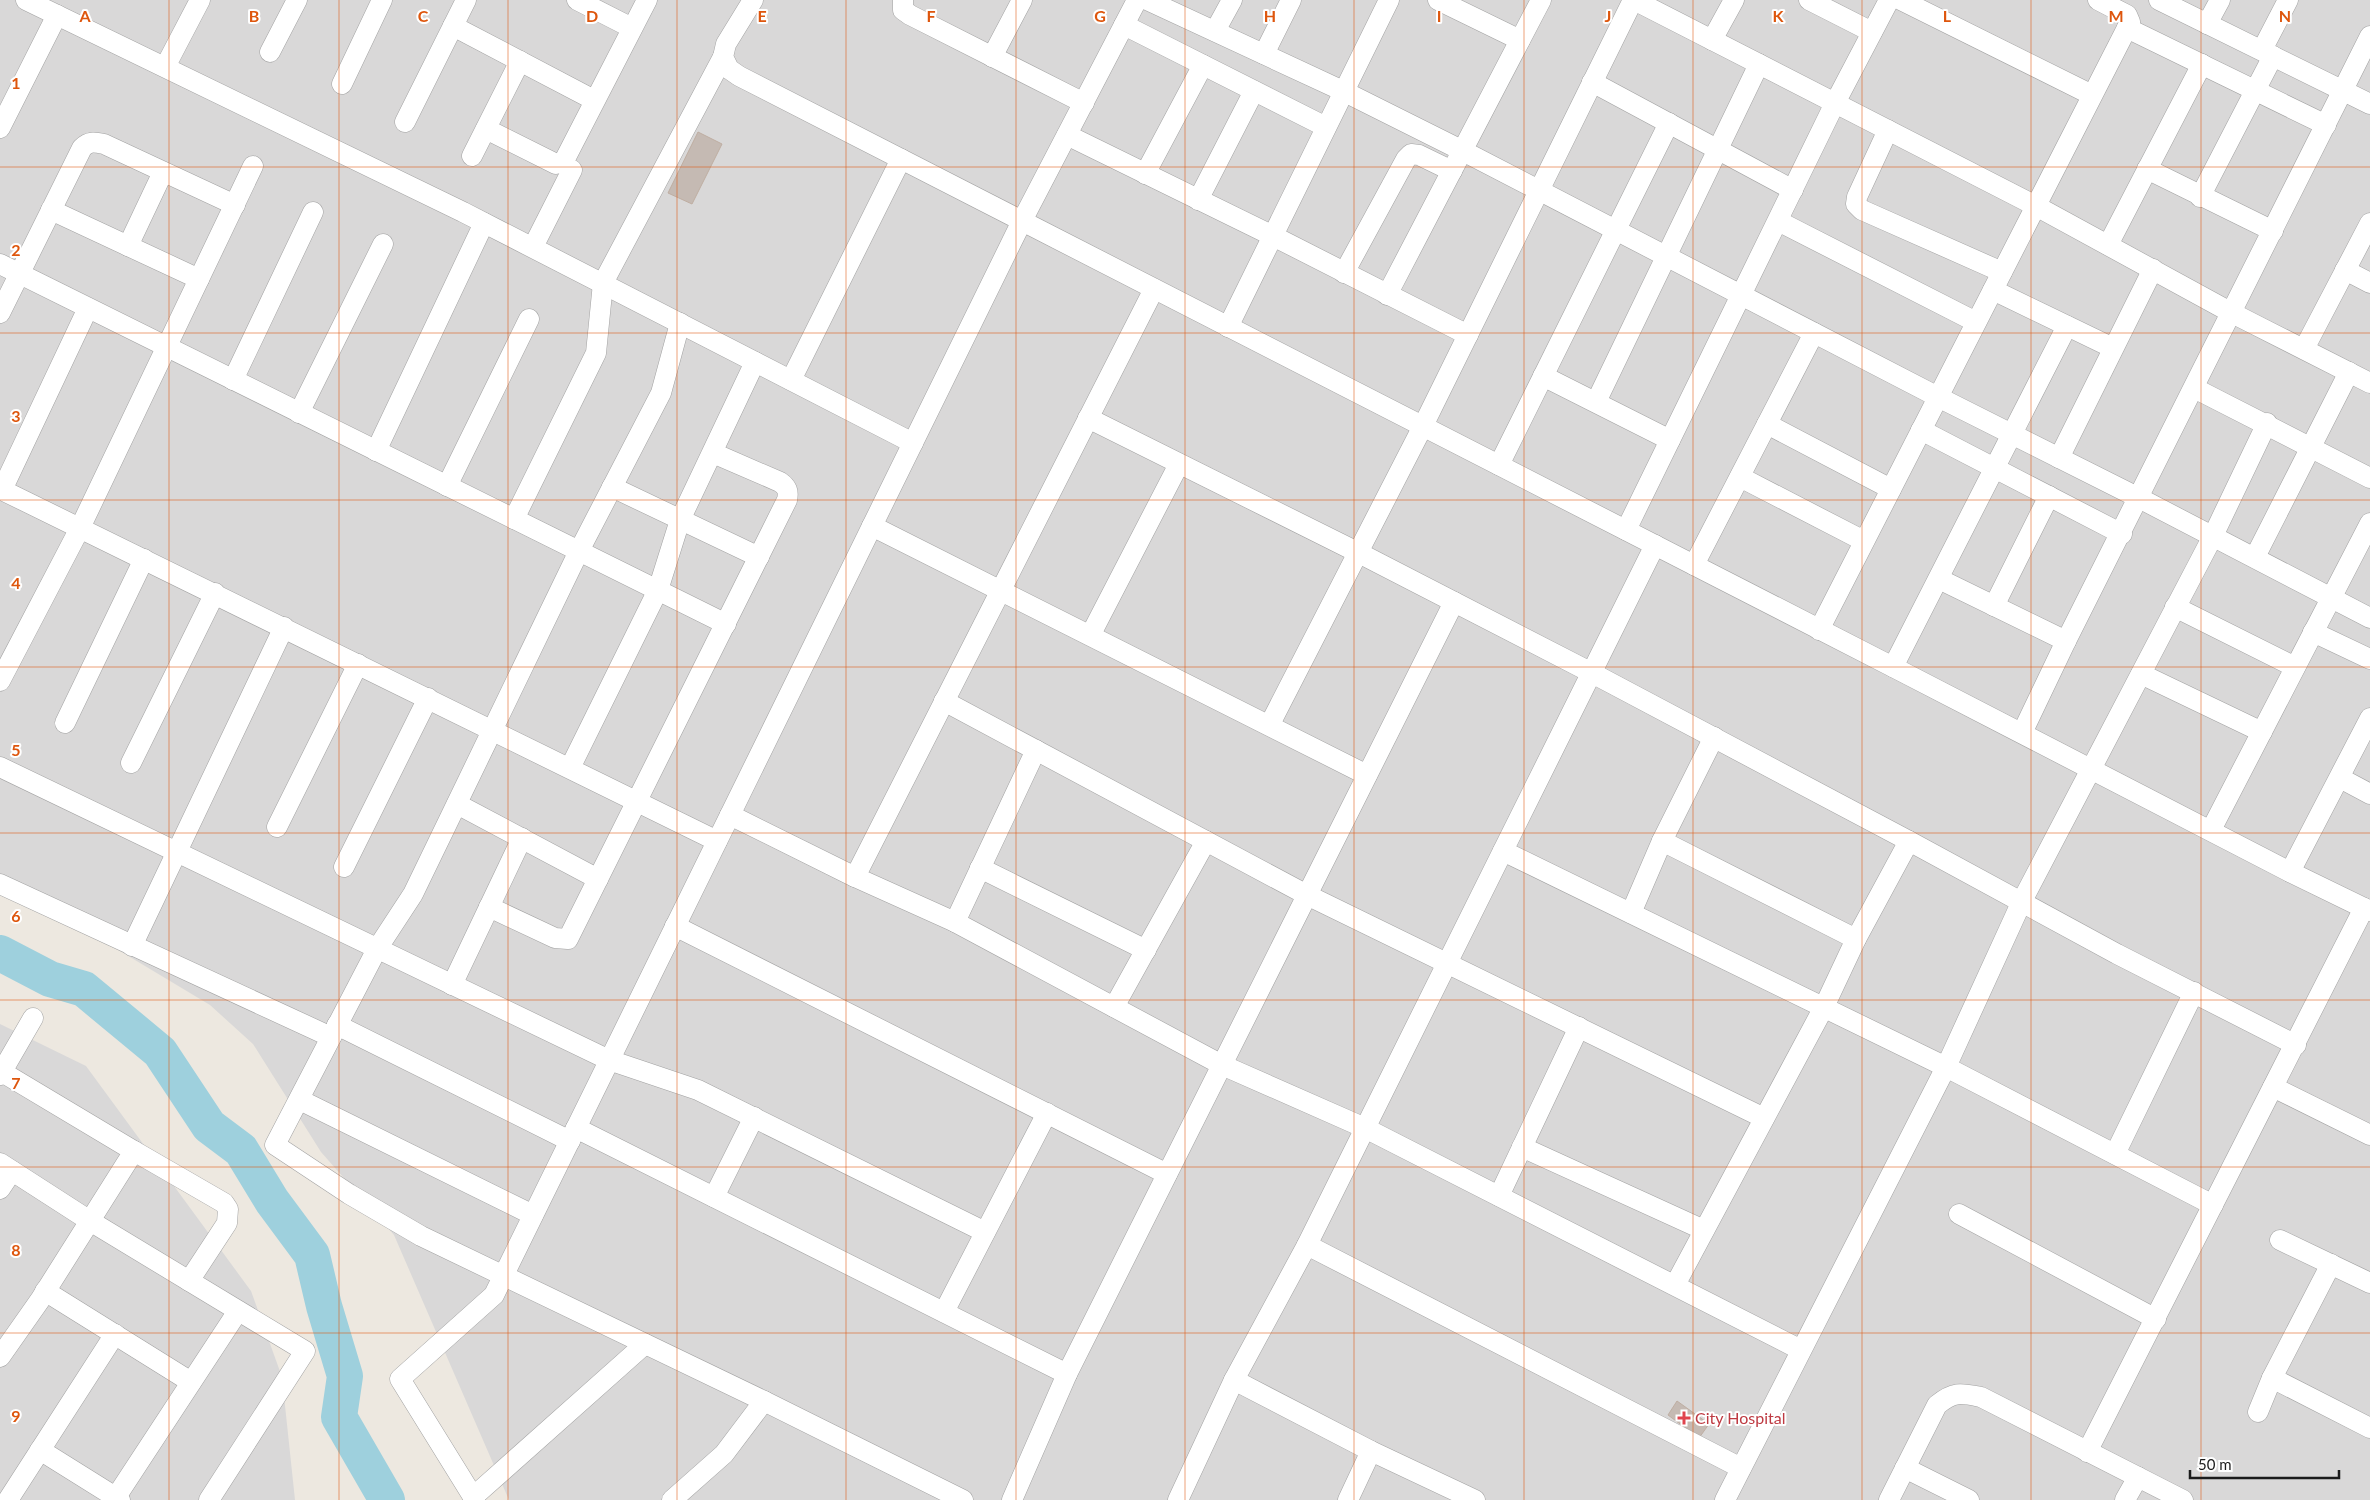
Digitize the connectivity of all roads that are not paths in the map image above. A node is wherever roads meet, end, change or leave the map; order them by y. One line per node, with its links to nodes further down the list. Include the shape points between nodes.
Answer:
1 (26, 0): 28 (street)
2 (200, 0): 47 (street)
3 (297, 0): 38 (street)
4 (382, 0): 49 (street)
5 (466, 0): 31 (street)
6 (577, 0): 32 (street)
7 (647, 0): 32 (street)
8 (752, 0): 42 (street, via 726,44)
9 (903, 0): 41 (street, via 903,10 910,15)
10 (1022, 0): 41 (street)
11 (1137, 0): 30 (street)
12 (1147, 0): 33 (street)
13 (1232, 0): 33 (street)
14 (1291, 0): 40 (street)
15 (1389, 0): 52 (street)
16 (1438, 0): 36 (street)
17 (1541, 0): 36 (street)
18 (1734, 0): 37 (street)
19 (1810, 0): 34 (street)
20 (1890, 0): 34 (street)
21 (1902, 0): 54 (street)
22 (2098, 0): 27 (street)
23 (2159, 0): 29 (street)
24 (2220, 0): 29 (street)
25 (2288, 0): 39 (street)
26 (1637, 1): 37 (street); 48 (street)
27 (2124, 13): 45 (street); 54 (street)
28 (57, 15): 47 (street); 63 (street)
29 (2207, 24): 39 (street)
30 (1124, 25): 46 (street); 56 (street)
31 (453, 26): 43 (street); 59 (street)
32 (632, 28): 55 (street)
33 (1214, 31): 40 (street)
34 (1872, 32): 57 (street)
35 (2370, 36): 50 (street)
36 (1520, 40): 68 (street)
37 (1712, 40): 44 (street)
38 (270, 52)
39 (2267, 53): 50 (street); 53 (street)
40 (1264, 54): 52 (street)
41 (992, 56): 56 (street)
42 (723, 57): 70 (street, via 739,76); 104 (street)
43 (520, 61): 55 (street); 64 (street)
44 (1758, 64): 57 (street); 67 (street)
45 (2202, 64): 53 (street); 72 (street)
46 (1203, 65): 51 (street); 76 (street)
47 (165, 67): 87 (street)
48 (1592, 82): 60 (street); 77 (street)
49 (342, 84)
50 (2343, 90): 58 (street); 61 (street)
51 (1254, 91): 62 (street); 80 (street)
52 (1343, 91): 62 (street); 68 (street)
53 (2256, 91): 61 (street); 79 (street)
54 (2092, 95): 82 (street)
55 (594, 100): 64 (street, via 564,161 560,163 556,164)
56 (1084, 103): 66 (street)
57 (1836, 103): 65 (street); 78 (street)
58 (2370, 104)
59 (406, 122)
60 (1669, 123): 67 (street); 89 (street)
61 (2326, 126): 90 (street)
62 (1326, 127): 91 (street)
63 (0, 128)
64 (486, 129): 69 (street)
65 (1888, 130): 82 (street); 101 (street, via 1856,197 1856,204 1862,210)
66 (1067, 136): 76 (street); 85 (street)
67 (1718, 150): 78 (street); 96 (street)
68 (1463, 151): 74 (street); 77 (street)
69 (472, 156)
70 (901, 159): 85 (street); 127 (street)
71 (253, 166): 81 (street)
72 (2147, 169): 79 (street); 93 (street)
73 (572, 170): 95 (street)
74 (1452, 170): 100 (street, via 1411,154); 108 (street)
75 (163, 172): 81 (street); 83 (street, via 104,144 87,143); 94 (street)
76 (1145, 174): 80 (street)
77 (1539, 190): 89 (street); 119 (street)
78 (1793, 190): 86 (street)
79 (2200, 196): 90 (street)
80 (1198, 200): 91 (street)
81 (235, 205): 103 (street)
82 (2036, 206): 93 (street); 101 (street)
83 (52, 210): 94 (street); 102 (street)
84 (313, 212): 126 (street)
85 (1022, 221): 106 (street); 140 (street)
86 (1778, 221): 109 (street); 114 (street)
87 (484, 223): 95 (street); 142 (street)
88 (2370, 223): 99 (street)
89 (1616, 230): 96 (street); 125 (street)
90 (2273, 231): 112 (street)
91 (1273, 236): 100 (street); 117 (street)
92 (383, 244): 132 (street)
93 (2108, 245): 98 (street)
94 (128, 246): 103 (street)
95 (533, 247): 104 (street)
96 (1666, 255): 109 (street); 131 (street)
97 (0, 264): 102 (street)
98 (2152, 269): 112 (street); 121 (street)
99 (2345, 270): 105 (street); 122 (street)
100 (1344, 272): 108 (street)
101 (2002, 272): 107 (street)
102 (18, 274): 110 (street); 111 (street)
103 (199, 279): 120 (street)
104 (603, 283): 115 (street); 156 (street, via 596,353)
105 (2370, 283)
106 (1154, 289): 117 (street); 133 (street)
107 (1993, 290): 114 (street); 116 (street)
108 (1387, 295): 119 (street)
109 (1742, 295): 118 (street); 139 (street)
110 (88, 308): 120 (street); 153 (street)
111 (0, 313)
112 (2232, 313): 122 (street); 129 (street)
113 (529, 318): 150 (street)
114 (1976, 322): 130 (street)
115 (680, 323): 123 (street); 151 (street, via 661,393)
116 (2068, 326): 121 (street); 138 (street)
117 (1228, 327): 136 (street)
118 (1814, 333): 130 (street); 135 (street)
119 (1468, 335): 136 (street)
120 (166, 347): 126 (street); 160 (street)
121 (2113, 348): 144 (street)
122 (2304, 349): 124 (street)
123 (755, 362): 127 (street); 143 (street)
124 (2349, 372): 128 (street); 141 (street)
125 (1543, 376): 131 (street); 146 (street)
126 (233, 380): 132 (street)
127 (791, 380): 140 (street)
128 (2370, 383)
129 (2194, 388): 134 (street); 155 (street)
130 (1938, 398): 137 (street); 138 (street)
131 (1596, 402): 139 (street)
132 (299, 413): 142 (street)
133 (1088, 418): 145 (street); 173 (street)
134 (2267, 423): 141 (street); 163 (street)
135 (1767, 424): 148 (street); 152 (street)
136 (1423, 426): 146 (street); 167 (street)
137 (1921, 430): 147 (street); 152 (street)
138 (2013, 435): 144 (street); 147 (street)
139 (1670, 440): 161 (street)
140 (913, 443): 159 (street)
141 (2310, 446): 149 (street); 168 (street)
142 (376, 451): 150 (street)
143 (713, 453): 157 (street); 169 (street, via 786,486 787,500)
144 (2059, 458): 155 (street)
145 (1179, 464): 167 (street); 185 (street)
146 (1499, 465): 161 (street)
147 (1996, 469): 154 (street); 172 (street)
148 (1740, 477): 164 (street); 171 (street)
149 (2370, 478)
150 (446, 486): 156 (street)
151 (612, 487): 157 (street); 166 (street)
152 (1891, 489): 164 (street)
153 (1, 490): 160 (street)
154 (2049, 496): 162 (street); 178 (street)
155 (2140, 498): 162 (street); 163 (street)
156 (514, 519): 166 (street)
157 (680, 520): 169 (street); 174 (street)
158 (2370, 523): 176 (street)
159 (872, 526): 173 (street); 213 (street)
160 (80, 528): 170 (street); 193 (street)
161 (1626, 530): 165 (street)
162 (2122, 534): 186 (street)
163 (2213, 536): 168 (street); 179 (street)
164 (1864, 541): 183 (street)
165 (1655, 545): 171 (street); 191 (street)
166 (579, 551): 174 (street); 199 (street)
167 (1359, 553): 177 (street); 198 (street)
168 (2254, 557): 176 (street)
169 (759, 558): 181 (street)
170 (144, 559): 175 (street); 197 (street)
171 (1694, 566): 183 (street)
172 (1939, 579): 178 (street); 189 (street)
173 (1001, 589): 185 (street); 195 (street)
174 (658, 590): 181 (street); 206 (street)
175 (214, 593): 182 (street); 204 (street)
176 (2330, 598): 180 (street); 184 (street)
177 (1454, 602): 191 (street); 208 (street)
178 (1994, 606): 186 (street)
179 (2175, 606): 190 (street); 192 (street)
180 (2370, 618)
181 (726, 624): 211 (street)
182 (284, 627): 188 (street); 221 (street)
183 (1819, 630): 189 (street)
184 (2313, 632): 187 (street); 190 (street)
185 (1091, 634): 198 (street)
186 (2066, 641): 201 (street)
187 (2370, 659)
188 (358, 664): 194 (street); 214 (street)
189 (1893, 666): 201 (street)
190 (2295, 667): 200 (street)
191 (1592, 673): 202 (street); 222 (street)
192 (2141, 674): 200 (street); 207 (street)
193 (0, 681)
194 (428, 698): 199 (street); 223 (street)
195 (944, 701): 203 (street); 226 (street)
196 (2370, 718): 209 (street)
197 (65, 723)
198 (1270, 724): 208 (street)
199 (493, 730): 206 (street); 212 (street)
200 (2262, 732): 215 (street)
201 (2022, 733): 207 (street)
202 (1714, 737): 219 (street); 220 (street)
203 (1036, 750): 218 (street); 224 (street)
204 (131, 763)
205 (0, 767): 221 (street)
206 (570, 768): 211 (street)
207 (2091, 768): 215 (street); 230 (street)
208 (1367, 775): 229 (street)
209 (2340, 778): 210 (street); 225 (street)
210 (2370, 794)
211 (637, 800): 217 (street); 227 (street)
212 (457, 804): 216 (street); 238 (street, via 413,894)
213 (730, 815): 217 (street); 226 (street)
214 (277, 827)
215 (2211, 830): 225 (street)
216 (522, 838): 227 (street); 231 (street)
217 (717, 841): 235 (street)
218 (1206, 841): 229 (street); 239 (street)
219 (1662, 841): 233 (street); 236 (street)
220 (1909, 841): 230 (street); 236 (street)
221 (176, 851): 237 (street); 238 (street)
222 (1503, 851): 233 (street); 240 (street)
223 (344, 868)
224 (980, 868): 234 (street); 239 (street)
225 (2290, 872): 232 (street)
226 (855, 877): 234 (street)
227 (598, 879): 231 (street, via 568,939 555,938)
228 (0, 884): 237 (street)
229 (1307, 895): 240 (street); 251 (street)
230 (2022, 902): 242 (street); 252 (street)
231 (489, 906): 241 (street)
232 (2367, 910): 248 (street)
233 (1631, 913): 244 (street)
234 (955, 922): 243 (street)
235 (676, 926): 249 (street); 255 (street)
236 (1856, 939): 244 (street)
237 (132, 946): 247 (street)
238 (377, 949): 241 (street); 247 (street)
239 (1146, 950): 243 (street)
240 (1447, 963): 246 (street); 258 (street)
241 (452, 985): 249 (street)
242 (2194, 992): 248 (street); 263 (street)
243 (1114, 1007): 251 (street)
244 (1824, 1007): 252 (street); 257 (street)
245 (33, 1018): 250 (street)
246 (1579, 1027): 257 (street); 261 (street)
247 (334, 1031): 254 (street); 259 (street)
248 (2296, 1045): 253 (street)
249 (609, 1060): 256 (street, via 698,1090); 259 (street)
250 (3, 1063): 262 (street)
251 (1222, 1065): 258 (street); 265 (street)
252 (1946, 1067): 263 (street); 288 (street)
253 (2273, 1087): 260 (street); 269 (street)
254 (300, 1100): 271 (street); 278 (street, via 275,1145 421,1236)
255 (1047, 1113): 265 (street); 274 (street)
256 (754, 1117): 268 (street); 274 (street)
257 (1764, 1118): 273 (street)
258 (1365, 1128): 267 (street); 276 (street)
259 (573, 1134): 268 (street); 271 (street)
260 (2370, 1135)
261 (1522, 1147): 267 (street); 273 (street)
262 (134, 1151): 272 (street); 279 (street, via 224,1203 228,1209 227,1222)
263 (2115, 1154): 269 (street)
264 (6, 1167): 266 (street); 272 (street)
265 (1167, 1174): 290 (street)
266 (0, 1189)
267 (1499, 1196): 281 (street)
268 (714, 1197): 284 (street)
269 (2213, 1205): 285 (street)
270 (1960, 1214): 285 (street)
271 (533, 1215): 278 (street)
272 (90, 1221): 279 (street); 282 (street)
273 (1704, 1230): 281 (street)
274 (985, 1232): 284 (street)
275 (2280, 1240): 277 (street)
276 (1307, 1245): 292 (street); 300 (street)
277 (2331, 1264): 280 (street); 291 (street)
278 (503, 1277): 287 (street); 303 (street, via 494,1295 400,1378)
279 (189, 1281): 283 (street)
280 (2370, 1283)
281 (1675, 1285): 288 (street)
282 (46, 1291): 286 (street); 289 (street)
283 (238, 1311): 293 (street); 306 (street, via 305,1351)
284 (944, 1312): 290 (street)
285 (2156, 1319): 299 (street)
286 (114, 1334): 293 (street); 297 (street)
287 (645, 1344): 294 (street); 303 (street)
288 (1801, 1350): 300 (street)
289 (0, 1357)
290 (1067, 1374): 309 (street)
291 (2272, 1378): 295 (street); 296 (street)
292 (1234, 1380): 298 (street); 310 (street)
293 (191, 1382): 304 (street)
294 (764, 1401): 307 (street, via 724,1454); 308 (street)
295 (2258, 1412)
296 (2370, 1428)
297 (40, 1450): 304 (street); 305 (street)
298 (1371, 1451): 311 (street); 312 (street)
299 (2087, 1452): 301 (street, via 1982,1397 1965,1393 1949,1395 1937,1405); 302 (street)
300 (1741, 1468): 313 (street)
301 (1905, 1468): 314 (street); 315 (street)
302 (2138, 1478): 316 (street); 317 (street)
303 (474, 1498)
304 (118, 1499)
305 (8, 1500)
306 (209, 1500)
307 (672, 1500)
308 (963, 1500)
309 (1012, 1500)
310 (1178, 1500)
311 (1348, 1500)
312 (1475, 1500)
313 (1725, 1500)
314 (1889, 1500)
315 (1969, 1500)
316 (2126, 1500)
317 (2183, 1500)

